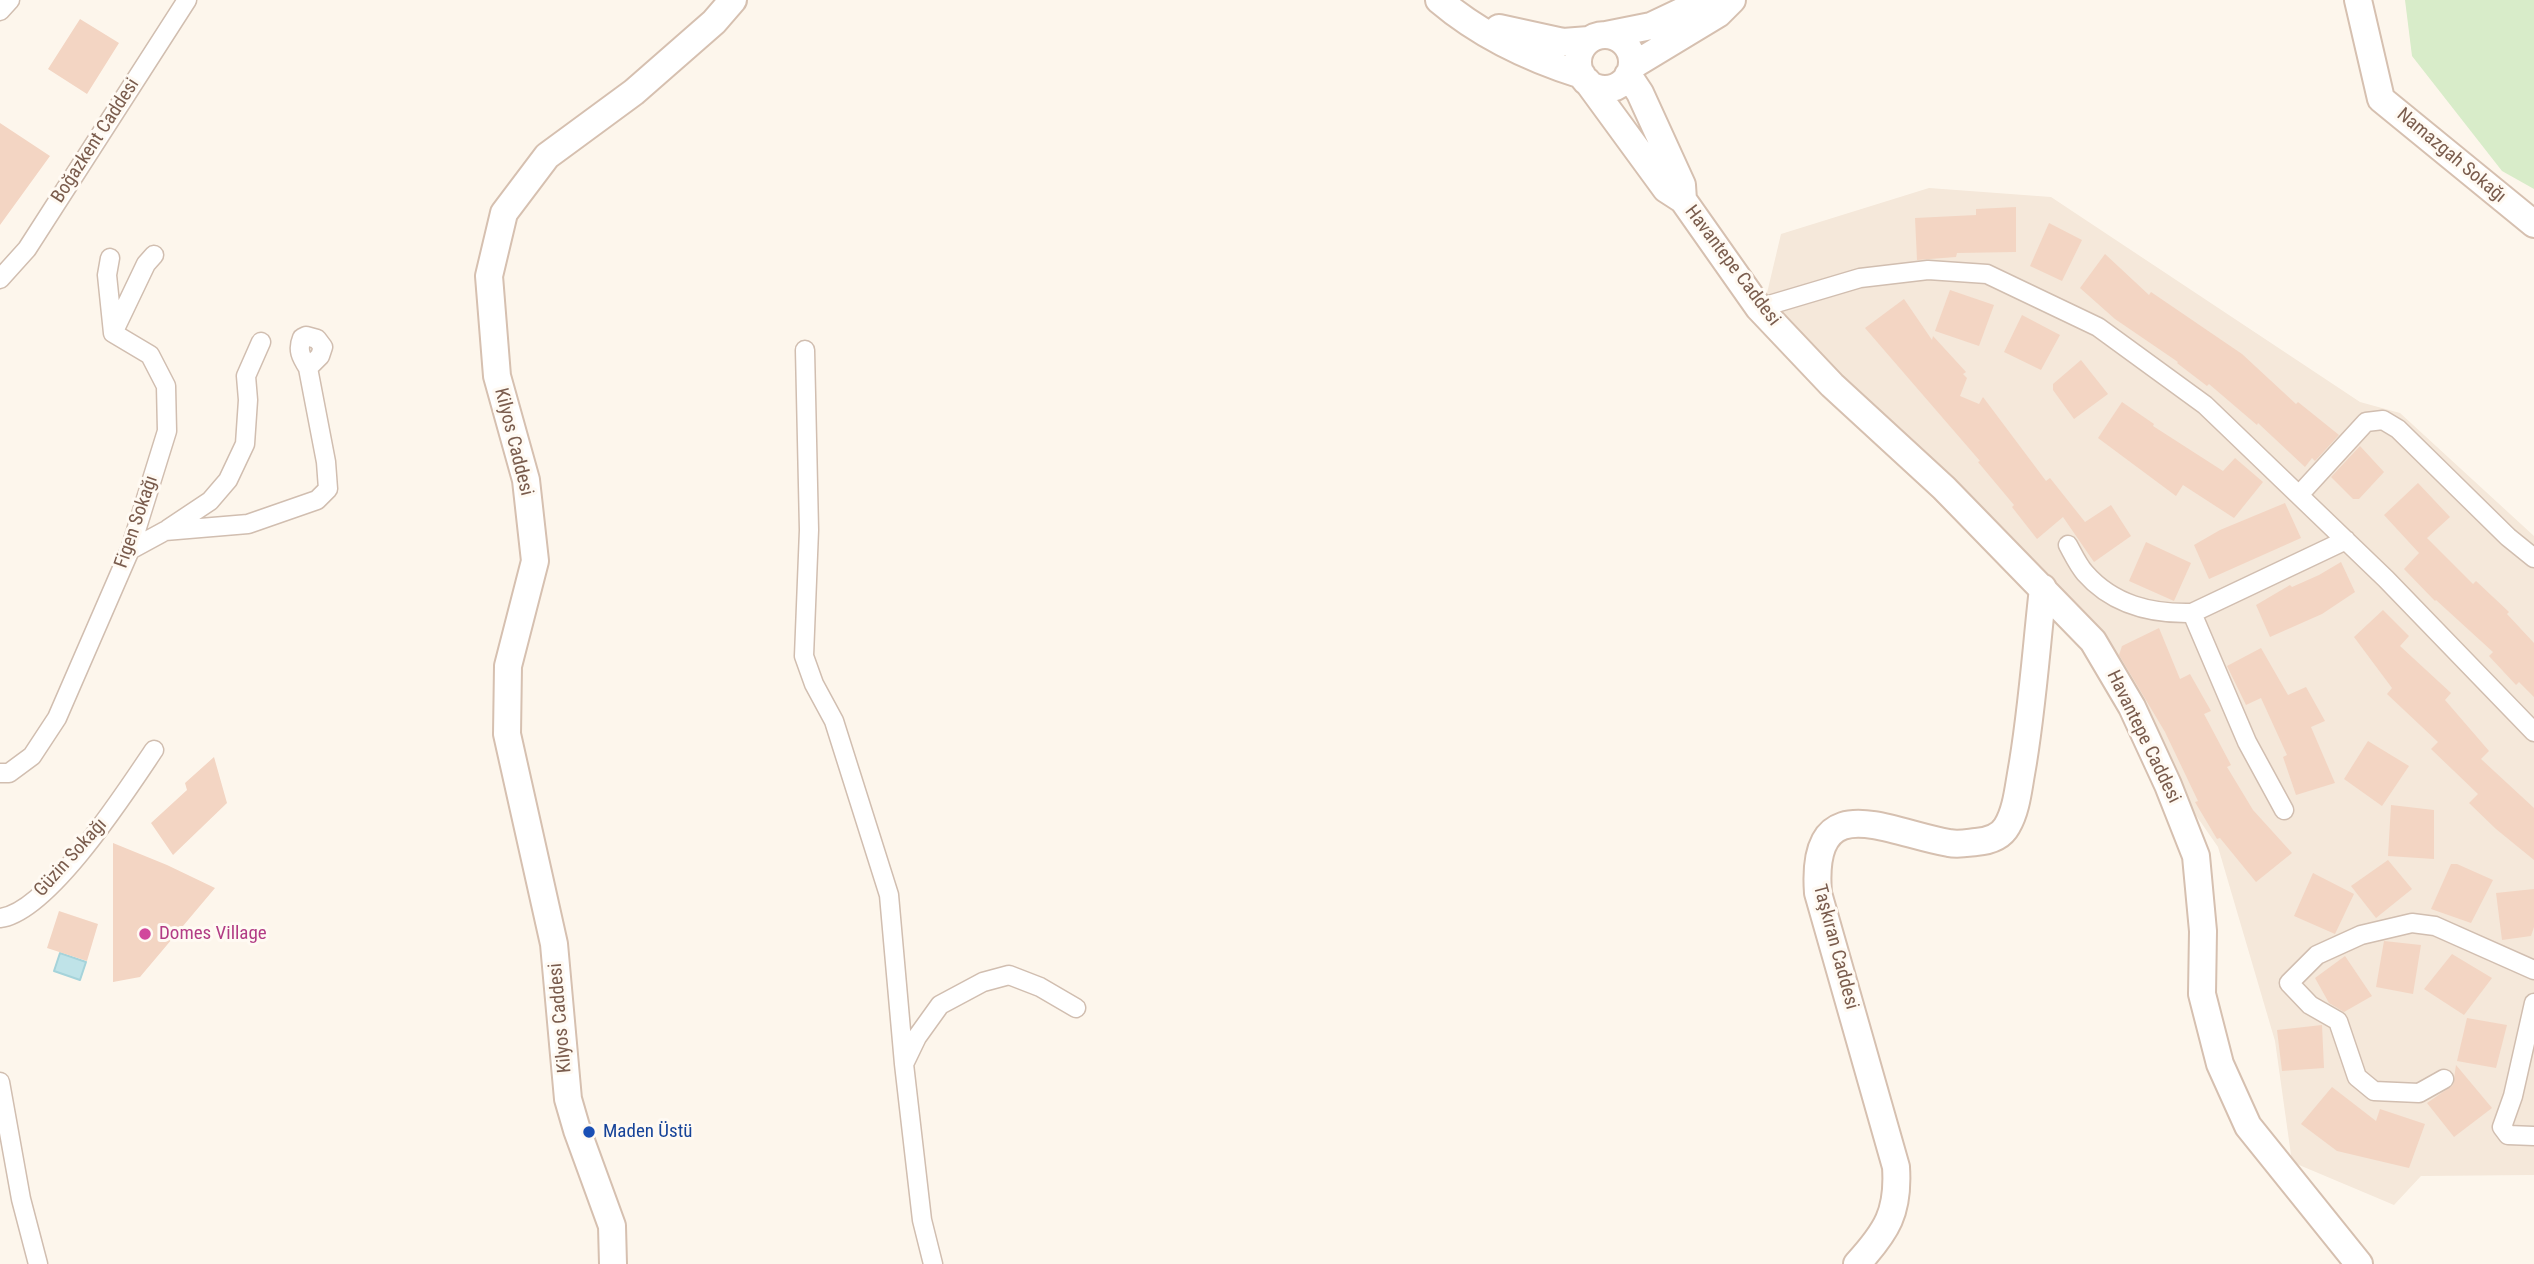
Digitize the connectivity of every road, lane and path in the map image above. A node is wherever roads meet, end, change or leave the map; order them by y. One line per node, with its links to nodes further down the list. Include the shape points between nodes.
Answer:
1 (10, 0): 8 (street)
2 (187, 0): 17 (street, Boğazkent Caddesi, via 27,249)
3 (733, 0): 44 (street, Kilyos Caddesi, via 634,92 547,156 504,213 489,276 497,376 526,480 535,561 508,666 507,734 554,944 568,1099 612,1226)
4 (1706, 0): 10 (street, via 1651,26)
5 (1732, 0): 11 (street)
6 (2358, 0): 14 (street, Namazgah Sokağı, via 2381,99)
7 (1443, 1): 9 (street, via 1462,20)
8 (0, 10)
9 (1480, 28): 10 (street, via 1563,42); 12 (street)
10 (1597, 38): 11 (street, via 1623,41 1632,57); 12 (street, via 1579,56)
11 (1630, 71): 12 (street, via 1614,87 1595,87); 13 (street, Havantepe Caddesi, via 1682,185)
12 (1585, 78): 13 (street, Havantepe Caddesi, via 1666,189)
13 (1683, 200): 18 (street, Havantepe Caddesi)
14 (2534, 224)
15 (154, 255): 19 (street)
16 (110, 258): 19 (street, via 107,275)
17 (0, 279)
18 (1759, 308): 23 (street, via 1860,278 1928,270 1987,274 2098,327 2205,405); 29 (street, Havantepe Caddesi, via 1832,385)
19 (113, 333): 27 (street, Figen Sokağı, via 150,355 166,386 167,431)
20 (261, 342): 24 (street, via 246,376 244,444 228,480 210,501)
21 (805, 350): 39 (street, via 809,530 804,656 834,721 888,895)
22 (308, 368): 24 (street, via 328,489 317,500 248,524)
23 (2299, 495): 25 (street); 28 (street, via 2366,422 2383,420)
24 (165, 531): 27 (street)
25 (2346, 540): 30 (street); 31 (street)
26 (2068, 545): 30 (street, via 2085,573 2118,601 2164,614)
27 (130, 550): 33 (street, Figen Sokağı, via 57,718 32,756 9,773)
28 (2534, 558)
29 (2043, 588): 46 (street, Taşkıran Caddesi, via 2025,753 2007,827 1989,841 1952,844 1862,823 1842,825 1829,835 1818,858 1818,893 1896,1167 1898,1193 1893,1213); 47 (street, Havantepe Caddesi, via 2093,641 2132,707 2196,856 2203,931 2202,994 2220,1064 2248,1126)
30 (2192, 614): 34 (street, via 2248,742)
31 (2534, 732)
32 (154, 750): 35 (street, Güzin Sokağı, via 94,838 42,894 9,917)
33 (0, 773)
34 (2284, 810)
35 (0, 918)
36 (2534, 970): 40 (street, via 2435,926 2412,923 2361,935 2317,955 2289,983 2310,1005 2338,1021 2357,1077 2374,1091 2419,1093)
37 (2534, 1003): 42 (street, via 2502,1127 2508,1135)
38 (1076, 1008): 39 (street, via 1009,975 983,982 940,1005)
39 (904, 1064): 45 (street, via 922,1220)
40 (2444, 1079)
41 (0, 1082): 43 (street)
42 (2534, 1136)
43 (38, 1264)
44 (613, 1264)
45 (933, 1264)
46 (1857, 1264)
47 (2360, 1264)

